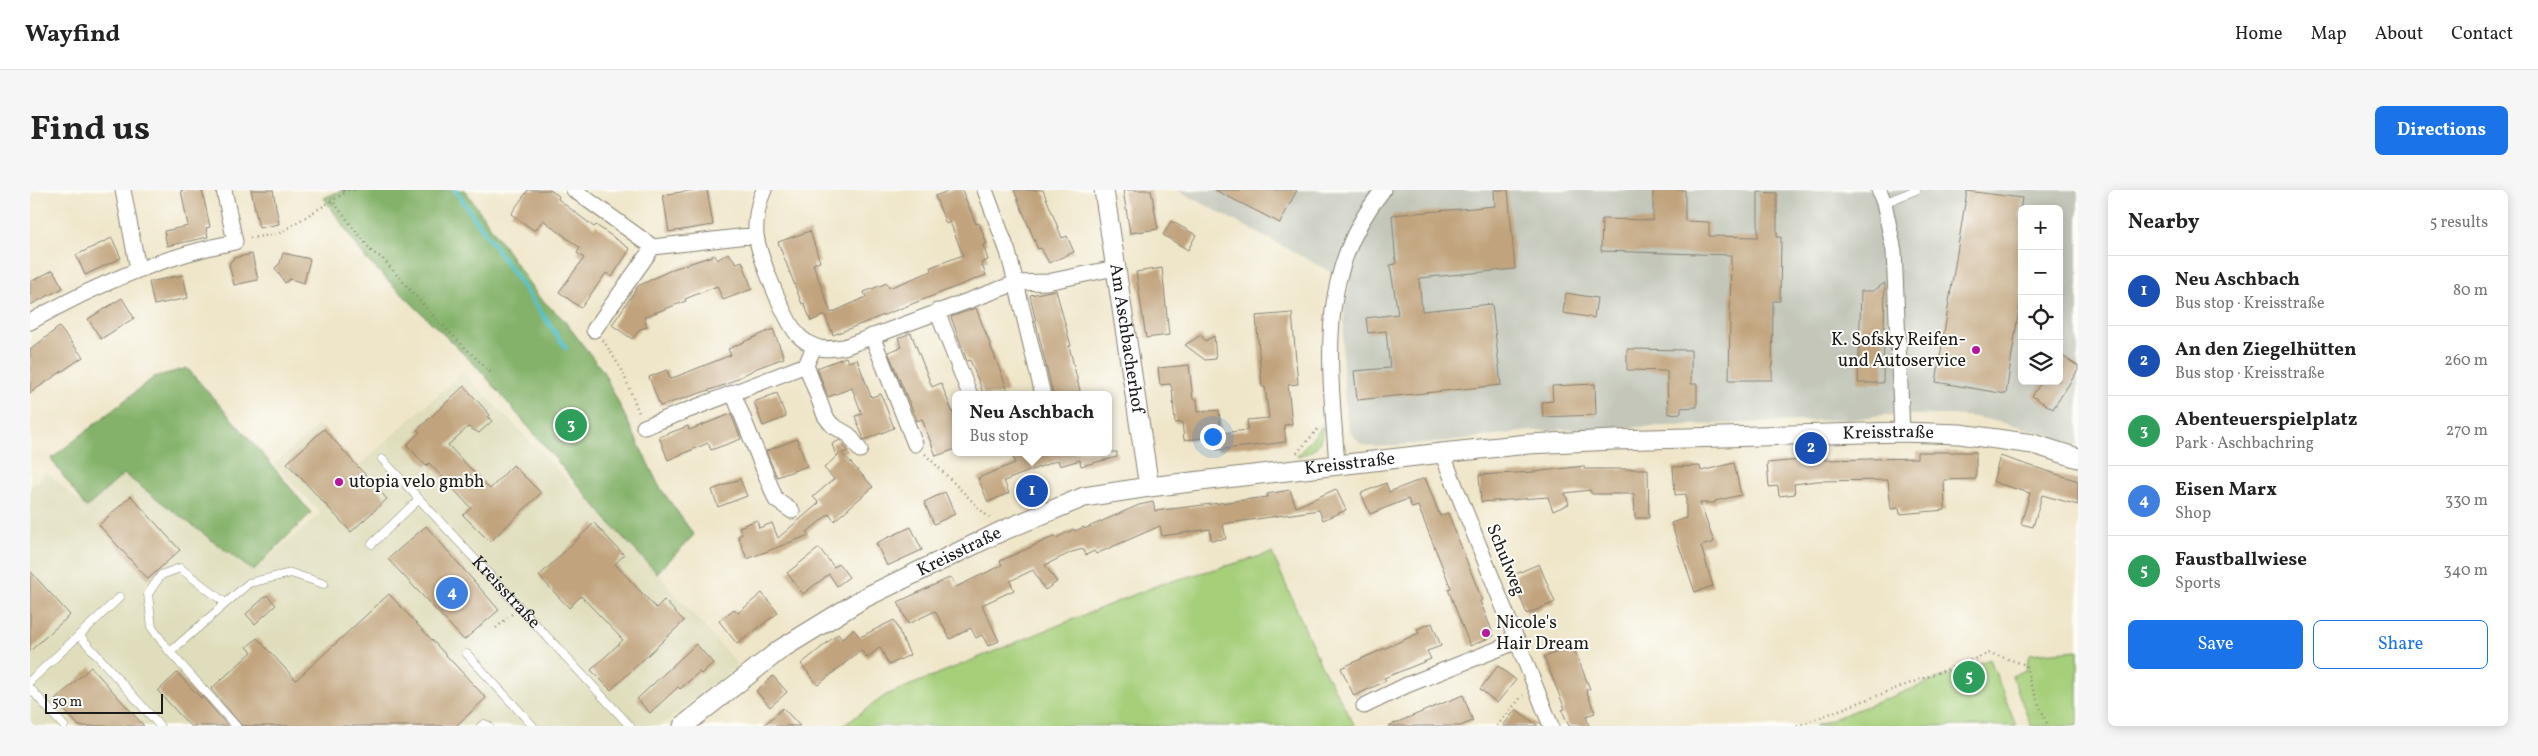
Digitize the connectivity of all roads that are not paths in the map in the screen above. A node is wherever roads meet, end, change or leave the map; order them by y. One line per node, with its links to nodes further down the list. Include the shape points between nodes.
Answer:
1 (123, 190): 13 (street)
2 (224, 190): 13 (street, via 235,242)
3 (574, 190): 11 (street)
4 (764, 190): 10 (street)
5 (985, 190): 14 (street)
6 (1104, 190): 12 (street, Am Aschbacherhof)
7 (1383, 190): 31 (street, via 1351,239 1337,280 1331,323)
8 (1916, 190): 9 (lane)
9 (1882, 196): 25 (street, via 1894,251)
10 (756, 235): 11 (street); 19 (street, via 788,320 799,336)
11 (654, 247): 17 (street)
12 (1115, 268): 14 (street, via 1047,282); 32 (street, Am Aschbacherhof)
13 (138, 269): 16 (street)
14 (1016, 283): 15 (street); 22 (street)
15 (937, 311): 18 (street); 21 (street)
16 (30, 322)
17 (594, 330)
18 (872, 336): 19 (street, via 844,347 826,350); 26 (street)
19 (814, 346): 20 (street)
20 (806, 365): 23 (street); 27 (street, via 825,416 832,425 850,435)
21 (968, 391)
22 (1042, 391)
23 (733, 393): 24 (street); 34 (street, via 776,500)
24 (644, 427)
25 (1902, 432): 28 (street, Kreisstraße, via 1538,443); 29 (street, Kreisstraße, via 1960,434 2033,444)
26 (915, 444)
27 (860, 450)
28 (1442, 452): 31 (street, Kreisstraße); 40 (street, Schulweg)
29 (2078, 458)
30 (382, 459): 33 (lane, Kreisstraße)
31 (1337, 465): 32 (street, Kreisstraße)
32 (1149, 487): 53 (street, Kreisstraße, via 1084,497 1002,531 864,598 781,649)
33 (419, 499): 35 (lane); 52 (lane, Kreisstraße)
34 (792, 511)
35 (372, 544)
36 (324, 584): 38 (lane, via 291,572 249,583)
37 (120, 597): 39 (lane)
38 (224, 602): 41 (lane); 41 (lane, via 180,568 161,575 148,594 152,628)
39 (79, 635): 43 (lane); 47 (lane)
40 (1518, 641): 45 (street, via 1407,685); 54 (street, Schulweg)
41 (170, 652): 48 (lane)
42 (467, 654): 51 (lane)
43 (30, 681)
44 (30, 688): 46 (lane)
45 (1364, 706)
46 (64, 726)
47 (160, 726)
48 (236, 726)
49 (481, 726): 50 (lane)
50 (489, 726)
51 (533, 726)
52 (630, 726)
53 (683, 726)
54 (1551, 726)

